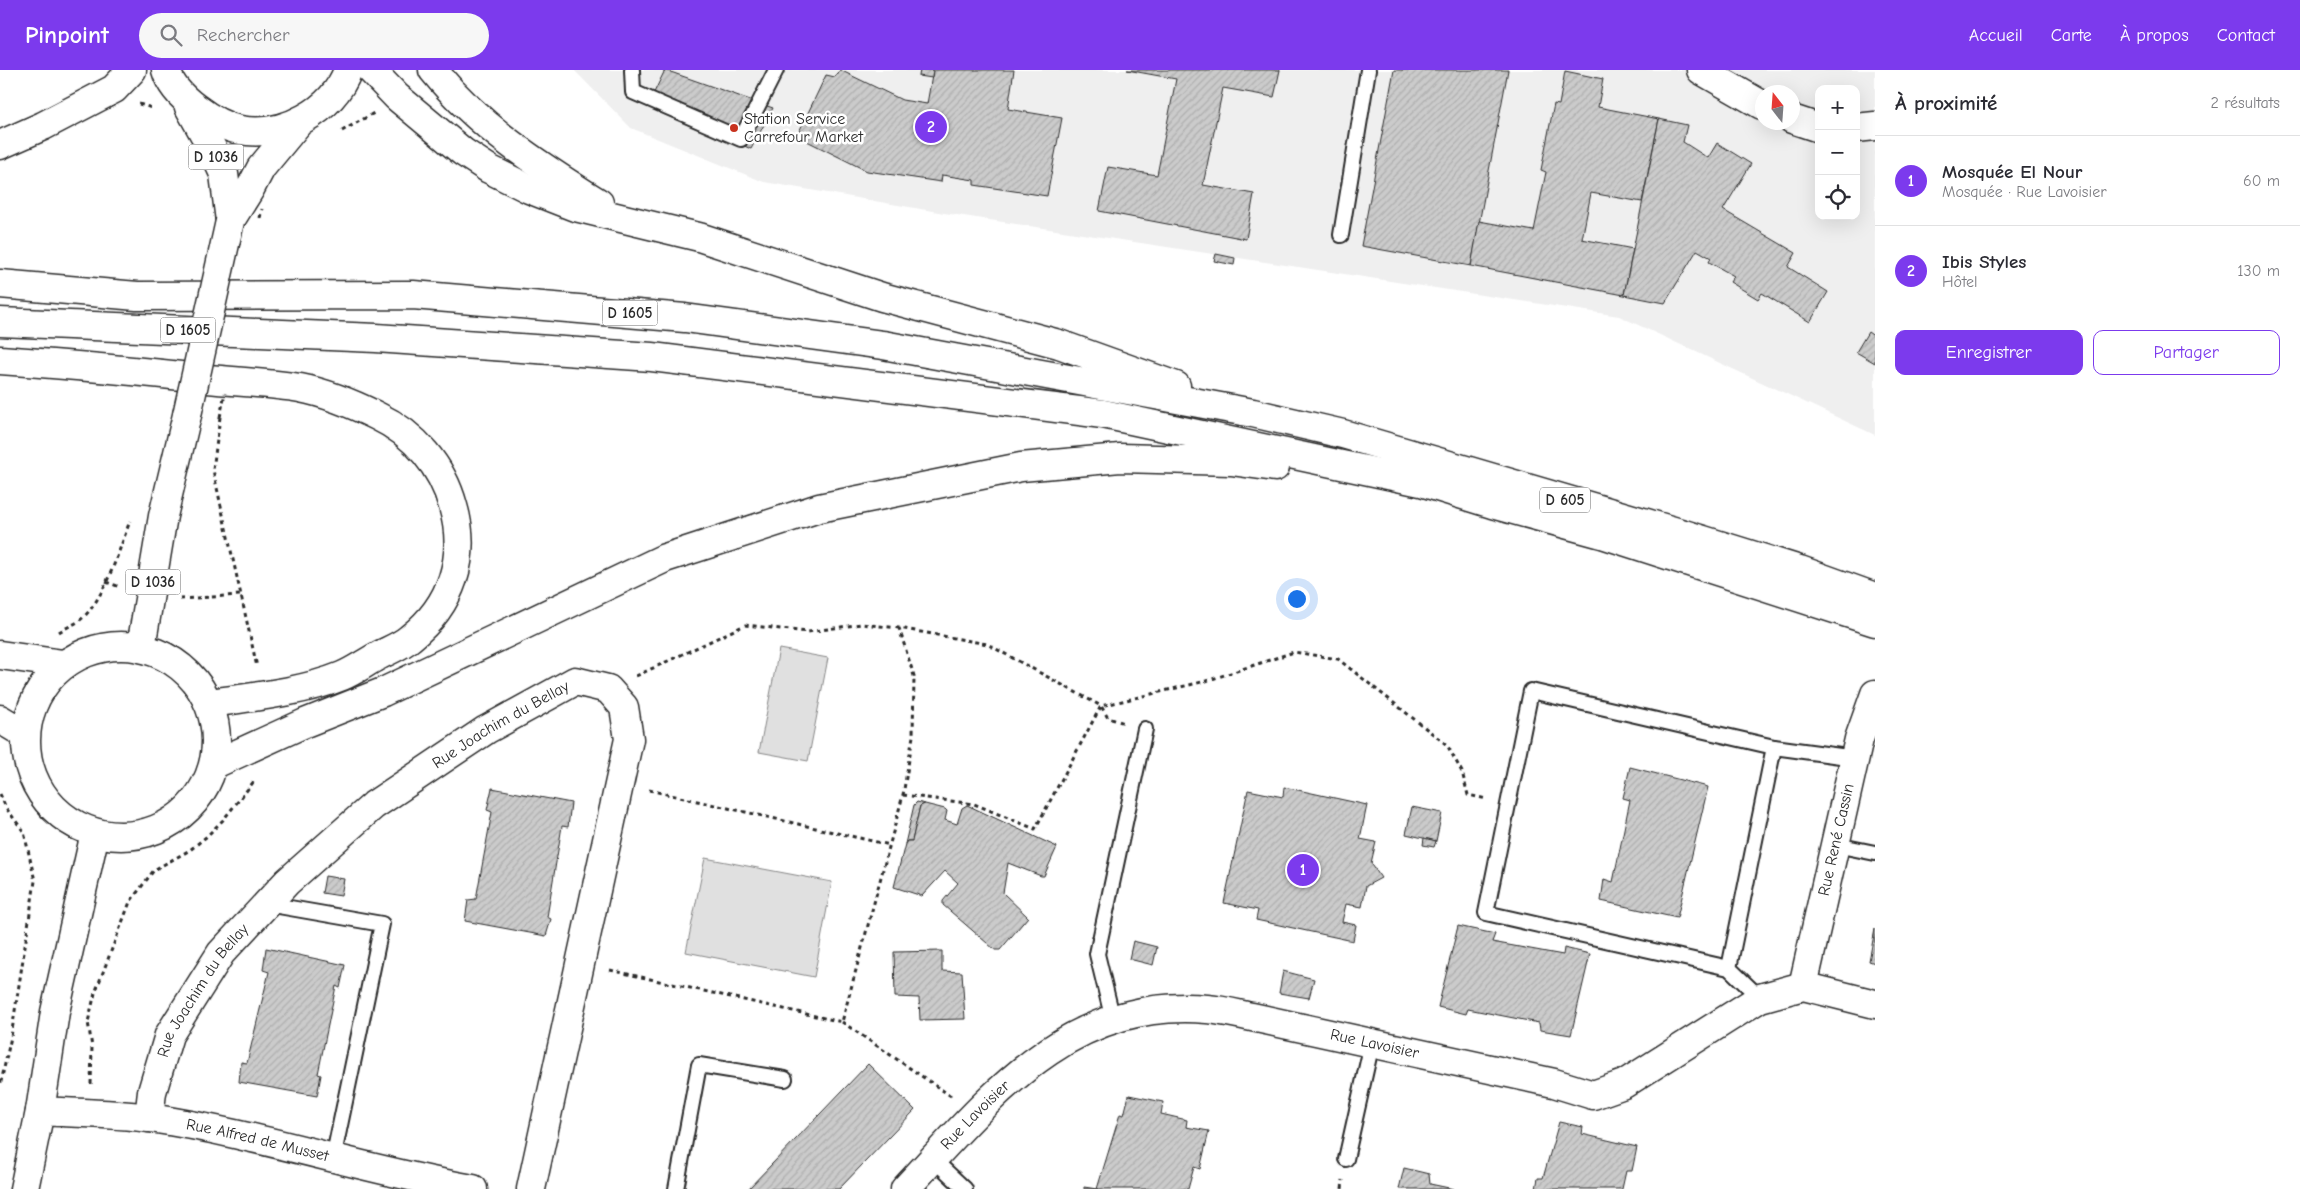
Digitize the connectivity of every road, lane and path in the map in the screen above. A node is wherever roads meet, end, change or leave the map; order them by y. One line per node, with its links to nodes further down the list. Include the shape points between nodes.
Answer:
1 (132, 70): 17 (main road, via 114,89)
2 (166, 70): 10 (main road)
3 (348, 70): 12 (main road, via 344,81 325,105)
4 (371, 70): 18 (main road, via 397,97 463,152 489,169 576,207)
5 (433, 70): 18 (main road, via 496,134)
6 (632, 70): 7 (lane, via 632,92 741,139)
7 (776, 70)
8 (1368, 70): 20 (lane)
9 (1701, 70): 11 (main road)
10 (185, 100): 12 (main road, via 210,119 240,130 270,131); 19 (main road, D 1036, via 224,174)
11 (1755, 101)
12 (300, 122): 19 (main road, D 1036, via 261,168)
13 (1800, 122): 15 (main road)
14 (1875, 126): 16 (main road)
15 (1815, 127)
16 (1860, 128)
17 (0, 145)
18 (622, 218): 24 (main road, via 699,237 882,296 1059,344)
19 (230, 221): 34 (main road, D 1036, bridge, via 163,516)
20 (1341, 235)
21 (0, 284): 24 (main road, D 1605, via 137,296 412,295 685,318 883,345)
22 (0, 322): 26 (main road, D 1605, via 376,338 652,357 1103,414)
23 (0, 360): 40 (main road, via 115,368 301,388 348,402 380,417 408,436 430,458 447,484 457,518 460,552 454,582 441,607 421,628 409,639 342,676 299,688)
24 (1253, 413): 29 (main road, D 605, via 1343,434 1684,534)
25 (220, 416): 28 (path, via 213,470)
26 (1421, 482): 31 (main road, D 605, via 1629,543); 47 (main road, via 1231,462 1120,458 1021,466 819,508 666,558 383,692)
27 (131, 518): 33 (path, via 106,582 90,609 80,620)
28 (241, 595): 30 (path); 37 (path)
29 (1875, 596)
30 (178, 599)
31 (1875, 622)
32 (898, 628): 38 (path, via 861,624 808,632 745,625); 41 (path, via 987,644); 51 (path, via 914,676 913,736)
33 (55, 634)
34 (141, 647): 36 (main road, via 114,645 87,651); 40 (main road, via 170,658 194,678)
35 (0, 655): 36 (main road)
36 (63, 664): 44 (main road, via 36,695)
37 (258, 672)
38 (608, 689): 49 (main road, via 624,707 629,740); 57 (main road, Rue Joachim du Bellay, via 575,681 486,730 374,805 287,882)
39 (1873, 700): 46 (main road, Rue René Cassin)
40 (210, 703): 47 (main road, via 216,732)
41 (1101, 706): 43 (path, via 1108,718); 51 (path, via 1035,829 974,804); 52 (path, via 1206,681 1294,652 1338,660 1447,745 1462,772 1468,795)
42 (0, 719): 44 (main road)
43 (1146, 729): 63 (lane, via 1097,954)
44 (25, 734): 53 (main road, via 28,767 43,797 66,820)
45 (1774, 747): 46 (lane); 52 (lane, via 1531,691); 59 (lane)
46 (1855, 758): 55 (main road, Rue René Cassin)
47 (214, 764): 53 (main road, via 203,792 183,815 156,831 126,836)
48 (261, 774): 70 (path, via 206,837 154,870 130,902 98,985 88,1022 92,1047 91,1079)
49 (619, 783): 54 (path); 58 (main road)
50 (0, 794): 67 (path, via 24,832 35,881 11,1037)
51 (903, 795): 54 (path)
52 (1508, 804): 59 (lane, via 1486,913)
53 (95, 833): 68 (main road, via 55,1012)
54 (890, 845): 64 (path)
55 (1836, 845): 56 (lane); 60 (main road, Rue René Cassin)
56 (1875, 853)
57 (267, 904): 71 (main road, Rue Joachim du Bellay, via 221,953 168,1035 152,1092); 72 (lane, via 382,924)
58 (580, 963): 64 (path); 77 (main road)
59 (1729, 968): 61 (lane)
60 (1803, 986): 61 (main road, Rue Lavoisier); 62 (main road, Rue Lavoisier)
61 (1760, 998): 65 (main road, Rue Lavoisier, via 1624,1084 1593,1095)
62 (1875, 1004)
63 (1113, 1020): 65 (main road, Rue Lavoisier, via 1158,1010 1207,1009); 69 (main road, Rue Lavoisier, via 1073,1035 1045,1052 1020,1070)
64 (842, 1022): 69 (path)
65 (1372, 1043): 74 (lane)
66 (785, 1080): 78 (lane, via 699,1065)
67 (0, 1086)
68 (40, 1105): 70 (main road, Rue Alfred de Musset); 75 (main road)
69 (976, 1113): 73 (main road, Rue Lavoisier)
70 (85, 1114): 71 (main road, Rue Alfred de Musset)
71 (149, 1118): 72 (main road, Rue Alfred de Musset)
72 (333, 1159): 76 (main road, Rue Alfred de Musset)
73 (933, 1159): 79 (main road, Rue Lavoisier); 80 (lane)
74 (1346, 1159)
75 (24, 1189)
76 (473, 1189)
77 (531, 1189)
78 (676, 1189)
79 (905, 1189)
80 (965, 1189)

